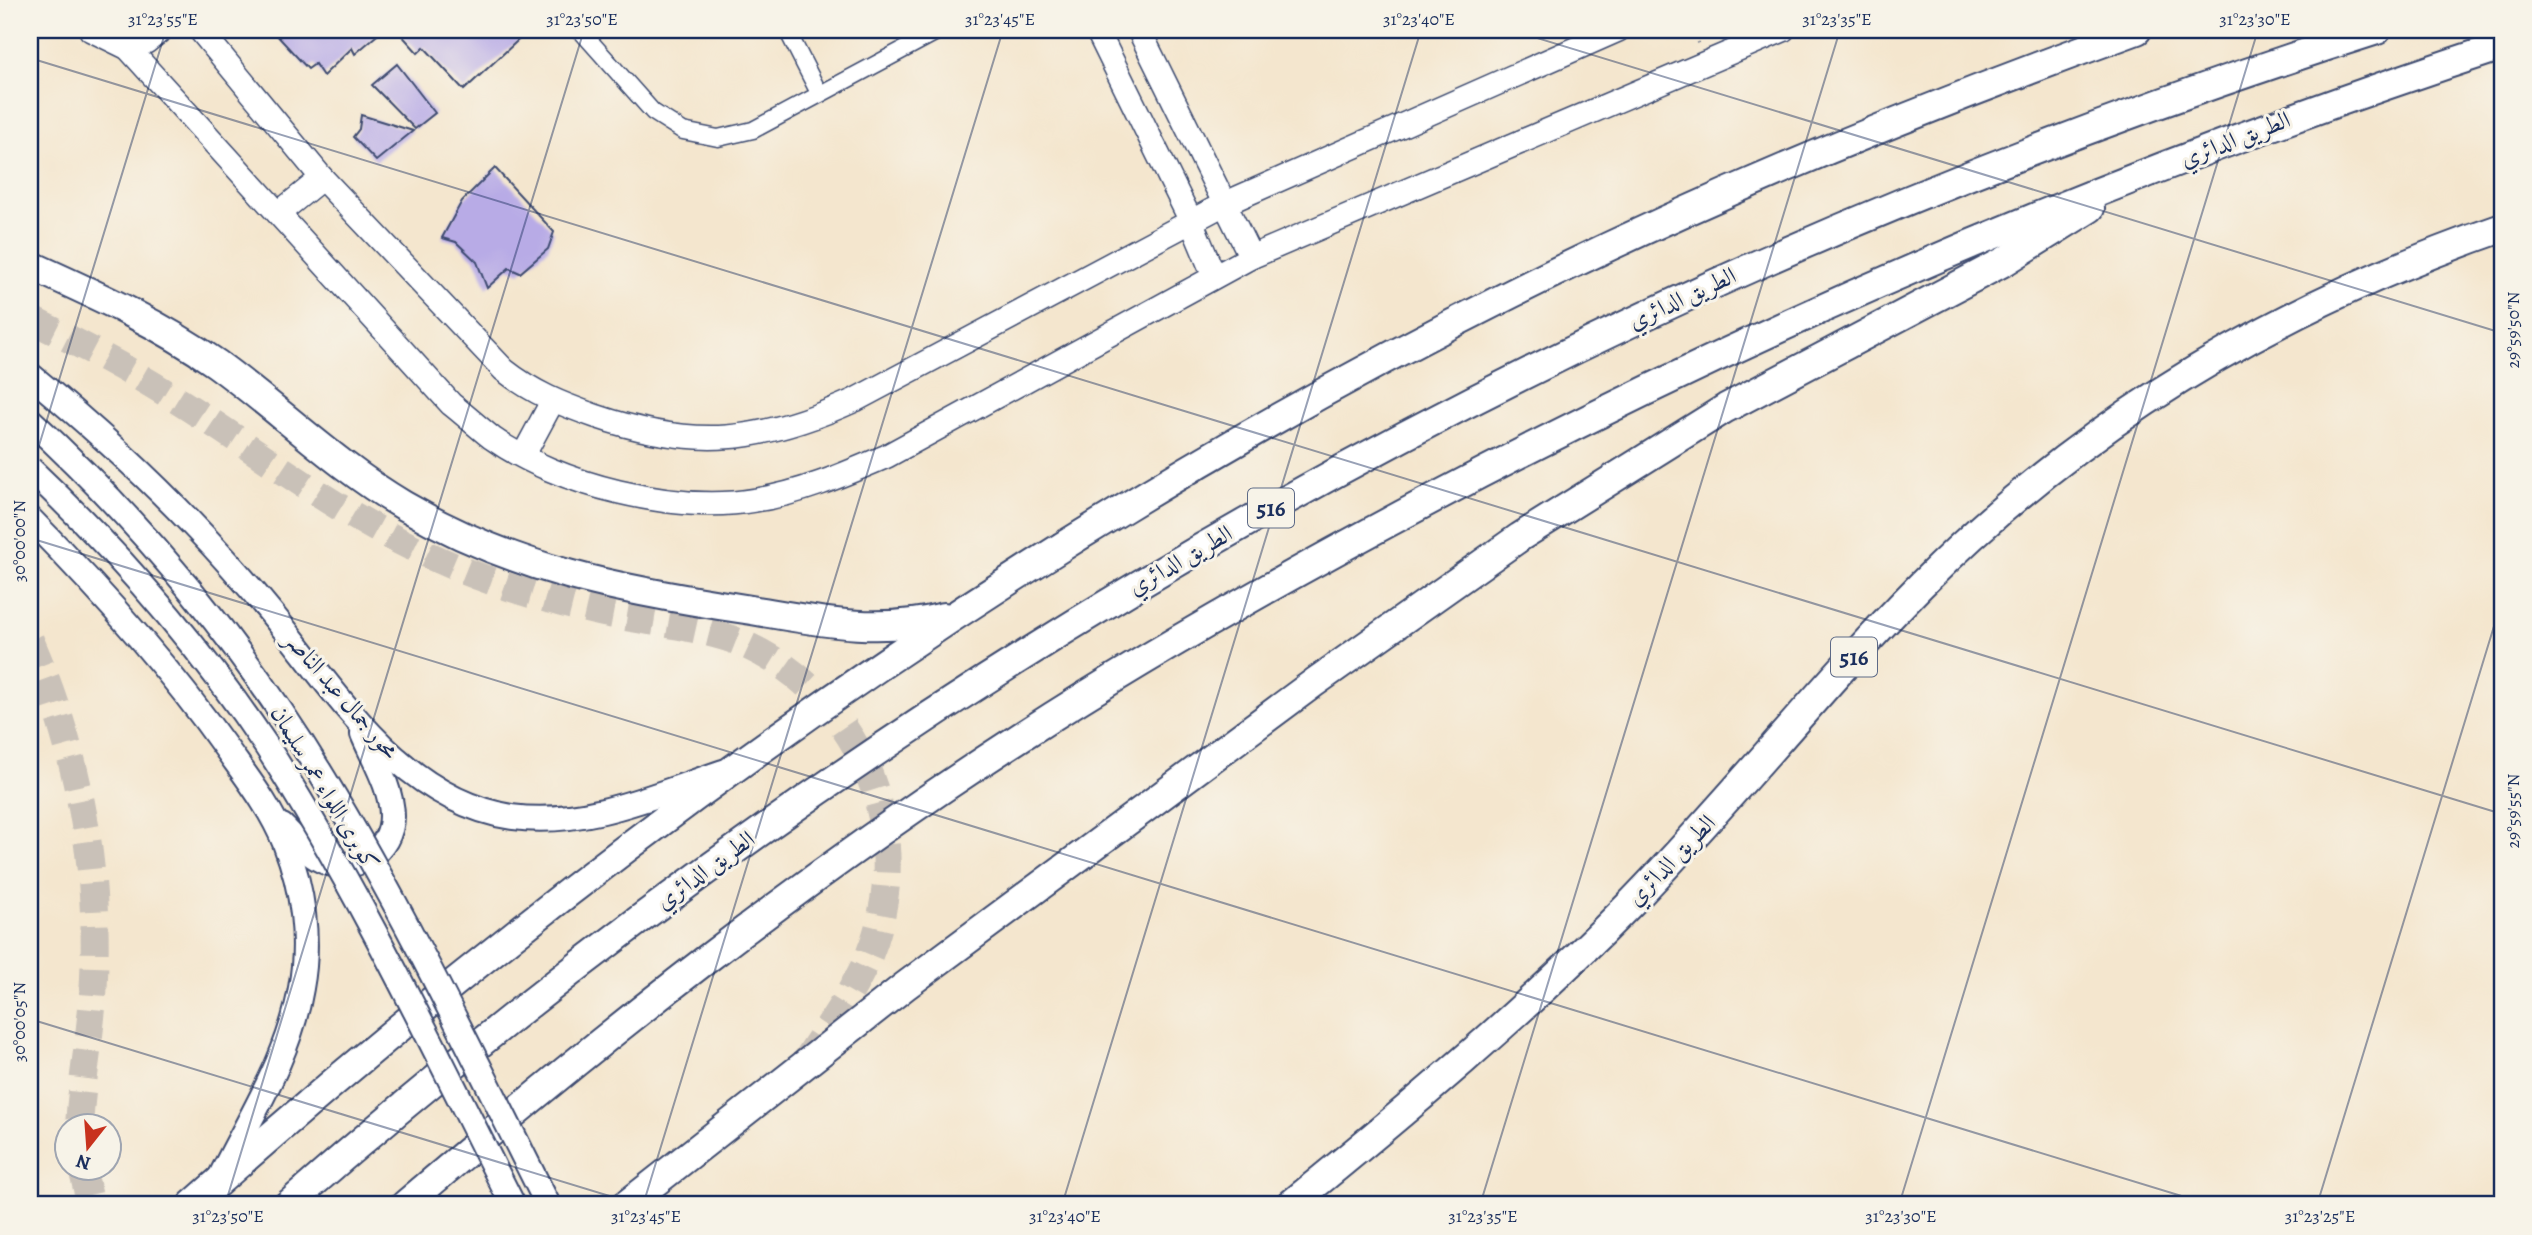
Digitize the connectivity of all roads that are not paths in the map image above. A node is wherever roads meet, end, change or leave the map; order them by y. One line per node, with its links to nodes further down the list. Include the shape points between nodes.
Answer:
1 (90, 30): 14 (street)
2 (161, 30): 14 (street)
3 (200, 30): 16 (street)
4 (580, 30): 15 (street, via 653,113 700,136 718,138 753,130)
5 (787, 30): 15 (street)
6 (940, 30): 15 (street)
7 (1097, 30): 20 (street)
8 (1139, 30): 18 (street)
9 (1618, 30): 18 (street)
10 (1783, 30): 22 (street)
11 (2137, 30): 31 (highway, via 1827,149 1512,294 1207,459)
12 (2377, 30): 37 (highway, الطريق الدائري / 516, via 2135,111 1846,225 1564,354 1277,504 1021,655 762,827 500,1027)
13 (2502, 46): 17 (highway, الطريق الدائري, via 2309,110)
14 (128, 48): 19 (street)
15 (819, 93)
16 (322, 178): 19 (street); 26 (street, via 478,346 527,389)
17 (2133, 178): 38 (highway, الطريق الدائري, via 1910,268 1730,349 1437,496 1172,643 1002,749 793,895 535,1096); 41 (highway, via 2005,261 1726,408 1520,537 1315,682 905,986)
18 (1224, 204): 20 (street); 22 (street)
19 (279, 213): 28 (street, via 451,404)
20 (1191, 221): 24 (street); 26 (street, via 855,400 782,428 743,437 668,436)
21 (2502, 228): 42 (highway, الطريق الدائري / 516, via 2334,293 2241,342 2121,418 2019,496 1879,629 1733,795 1570,963 1455,1069)
22 (1251, 257): 24 (street)
23 (30, 265): 31 (highway, via 191,347 329,456 403,505 524,561 608,586 823,624 906,625)
24 (1214, 276): 28 (street, via 887,456 790,492 744,501 663,500 617,491)
25 (30, 375): 32 (main road, محور جمال عبد الناصر, via 113,446 195,526)
26 (552, 402): 28 (street)
27 (30, 420): 40 (main road, كوبرى اللواء عمر سليمان, bridge, via 180,579 292,729 399,913)
28 (523, 456)
29 (30, 469): 39 (main road, كوبرى اللواء عمر سليمان, bridge, via 151,594 267,748 355,894)
30 (30, 519): 34 (main road, via 172,676)
31 (960, 613): 33 (highway)
32 (358, 719): 33 (main road, محور جمال عبد الناصر, via 421,780 464,803 512,817 585,816); 34 (main road, via 391,804 391,825 383,845 366,860 335,865 314,857)
33 (737, 768): 35 (highway, via 495,951)
34 (274, 818): 35 (main road, via 293,864 301,901 305,938 302,988 279,1059)
35 (218, 1183): 36 (highway)
36 (192, 1205)
37 (288, 1205)
38 (405, 1205)
39 (513, 1205)
40 (548, 1205)
41 (626, 1205)
42 (1290, 1205)

